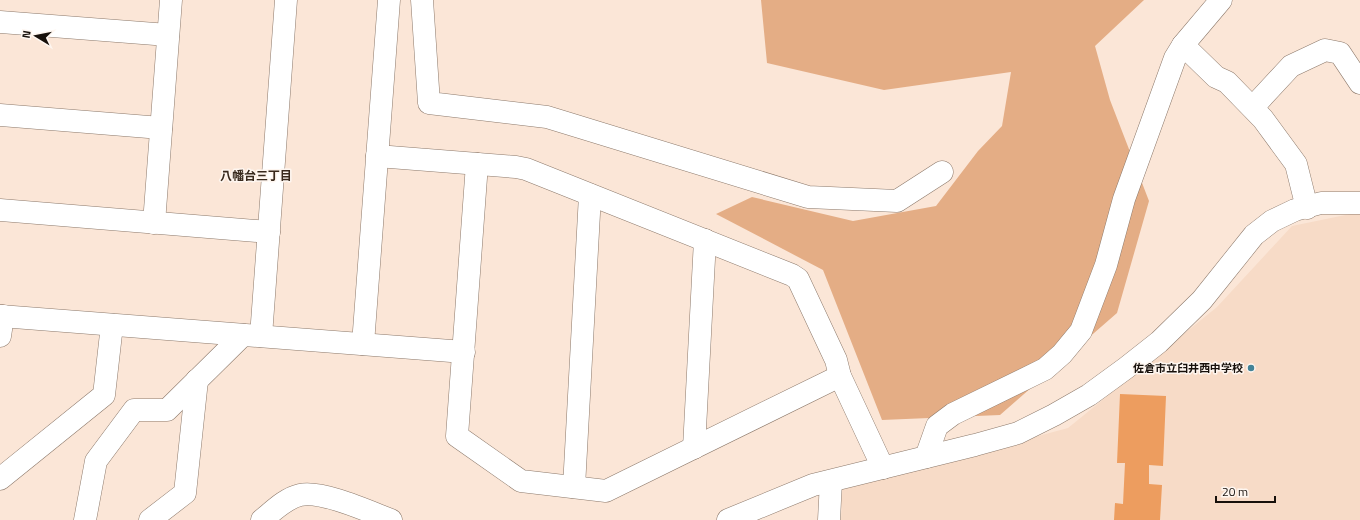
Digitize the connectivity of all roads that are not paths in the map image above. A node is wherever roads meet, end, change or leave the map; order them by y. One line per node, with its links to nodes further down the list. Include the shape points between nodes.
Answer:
1 (171, 0): 7 (street)
2 (286, 0): 21 (street)
3 (389, 0): 13 (street)
4 (422, 0): 15 (street, via 429,102 547,117 808,197 897,201)
5 (1221, 0): 8 (street)
6 (0, 22): 7 (street)
7 (168, 35): 12 (street)
8 (1183, 45): 10 (street); 31 (street, via 1175,58 1127,192 1106,266 1081,331 1062,354 1045,369 953,414 937,426)
9 (1360, 83): 10 (street, via 1340,53 1325,50 1291,66)
10 (1252, 107): 18 (street, via 1296,164)
11 (0, 115): 12 (street)
12 (161, 128): 20 (street)
13 (377, 156): 14 (street); 26 (street)
14 (477, 164): 16 (street, via 526,169); 27 (street)
15 (942, 172)
16 (590, 195): 22 (street); 35 (street)
17 (1360, 203): 18 (street, via 1322,203)
18 (1307, 208): 31 (street, via 1272,221 1254,235 1202,300 1164,337 1089,395 1018,433)
19 (0, 210): 20 (street)
20 (154, 223): 21 (street)
21 (269, 232): 25 (street)
22 (705, 240): 28 (street, via 798,279 836,360); 30 (street)
23 (1, 323): 24 (street)
24 (112, 325): 25 (street); 33 (street, via 104,395)
25 (252, 336): 26 (street); 29 (street)
26 (363, 344): 27 (street)
27 (464, 352): 35 (street, via 457,436 521,481)
28 (840, 376): 30 (street); 32 (street)
29 (197, 380): 36 (street, via 167,410 134,410 96,461); 37 (street, via 185,493)
30 (694, 448): 35 (street, via 606,491)
31 (926, 457): 32 (street)
32 (883, 468): 34 (street)
33 (0, 479)
34 (831, 481): 40 (street, via 813,485); 41 (street)
35 (574, 487)
36 (85, 520)
37 (150, 520)
38 (262, 520): 39 (street, via 288,500 301,495 316,495)
39 (391, 520)
40 (728, 520)
41 (829, 520)

